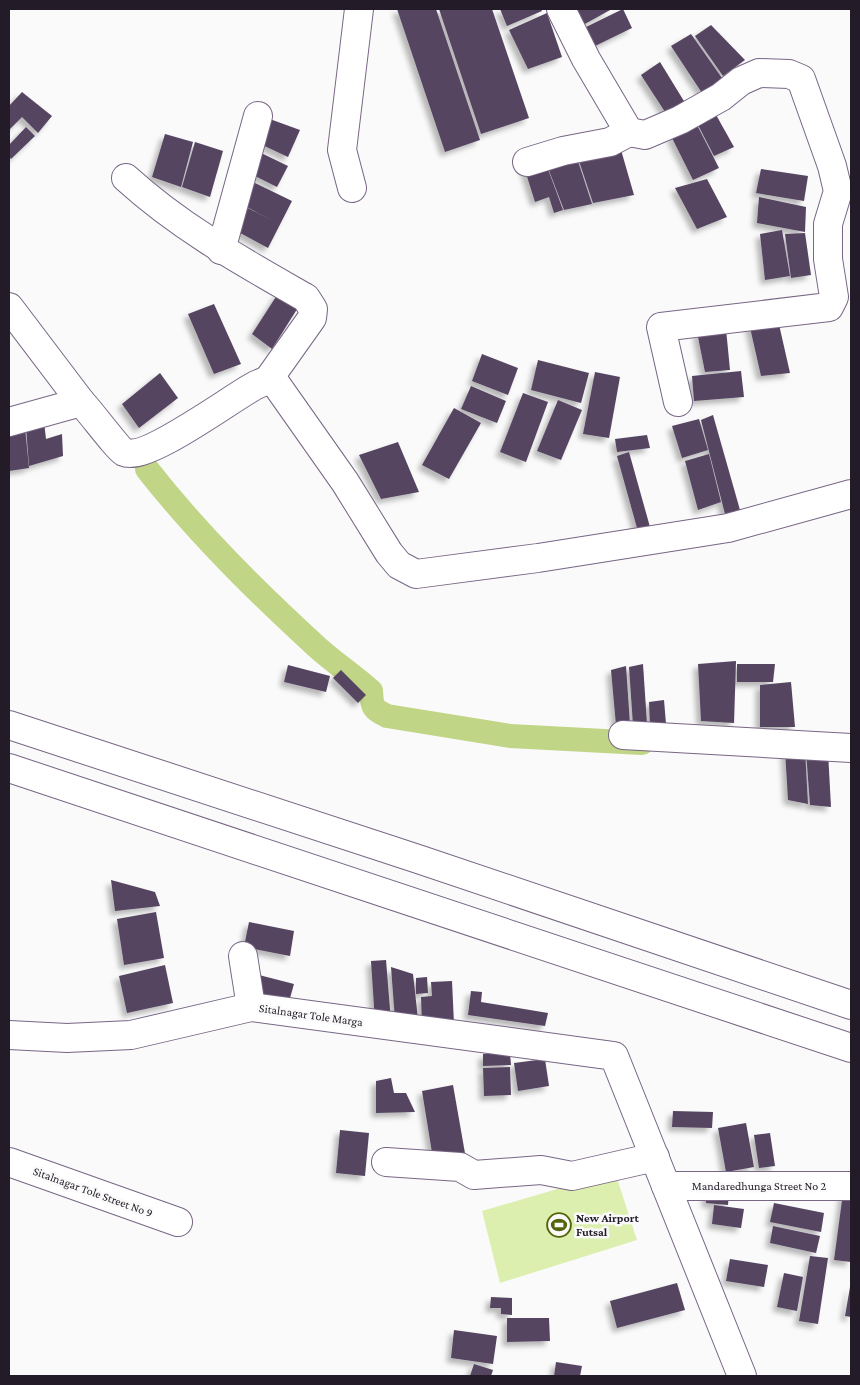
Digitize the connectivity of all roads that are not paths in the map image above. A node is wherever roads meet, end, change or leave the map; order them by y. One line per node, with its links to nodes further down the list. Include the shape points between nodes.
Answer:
1 (359, 9): 7 (street, via 342,150)
2 (562, 9): 4 (street, via 586,59)
3 (258, 116): 8 (street)
4 (629, 132): 5 (street, via 610,142); 9 (street, via 645,135 680,120 759,73 789,74 801,79 838,191 828,224 828,259 834,297)
5 (527, 162)
6 (126, 178): 8 (street)
7 (352, 188)
8 (221, 250): 11 (street, via 306,298 313,309 312,318)
9 (841, 299): 13 (street, via 829,307 661,327)
10 (9, 307): 12 (street)
11 (268, 380): 12 (street, via 234,397 153,448 133,454 122,451); 15 (street, via 276,384 304,422 389,553 399,565 416,574 728,528)
12 (81, 402): 14 (street)
13 (678, 402)
14 (9, 422)
15 (851, 494)
16 (9, 725): 21 (street)
17 (623, 734): 18 (street)
18 (851, 748)
19 (9, 768): 24 (street)
20 (243, 956): 22 (street)
21 (851, 1004)
22 (251, 1007): 23 (street, Sitalnagar Tole Marga, via 131,1035 67,1038); 25 (street, Sitalnagar Tole Marga, via 614,1056)
23 (9, 1035)
24 (851, 1048)
25 (655, 1158): 27 (street, via 572,1176 541,1170 474,1175 460,1167); 28 (street)
26 (9, 1162): 30 (street, Sitalnagar Tole Street No 9)
27 (386, 1162)
28 (666, 1186): 29 (street, Mandaredhunga Street No 2); 31 (street)
29 (851, 1186)
30 (178, 1222)
31 (742, 1376)

